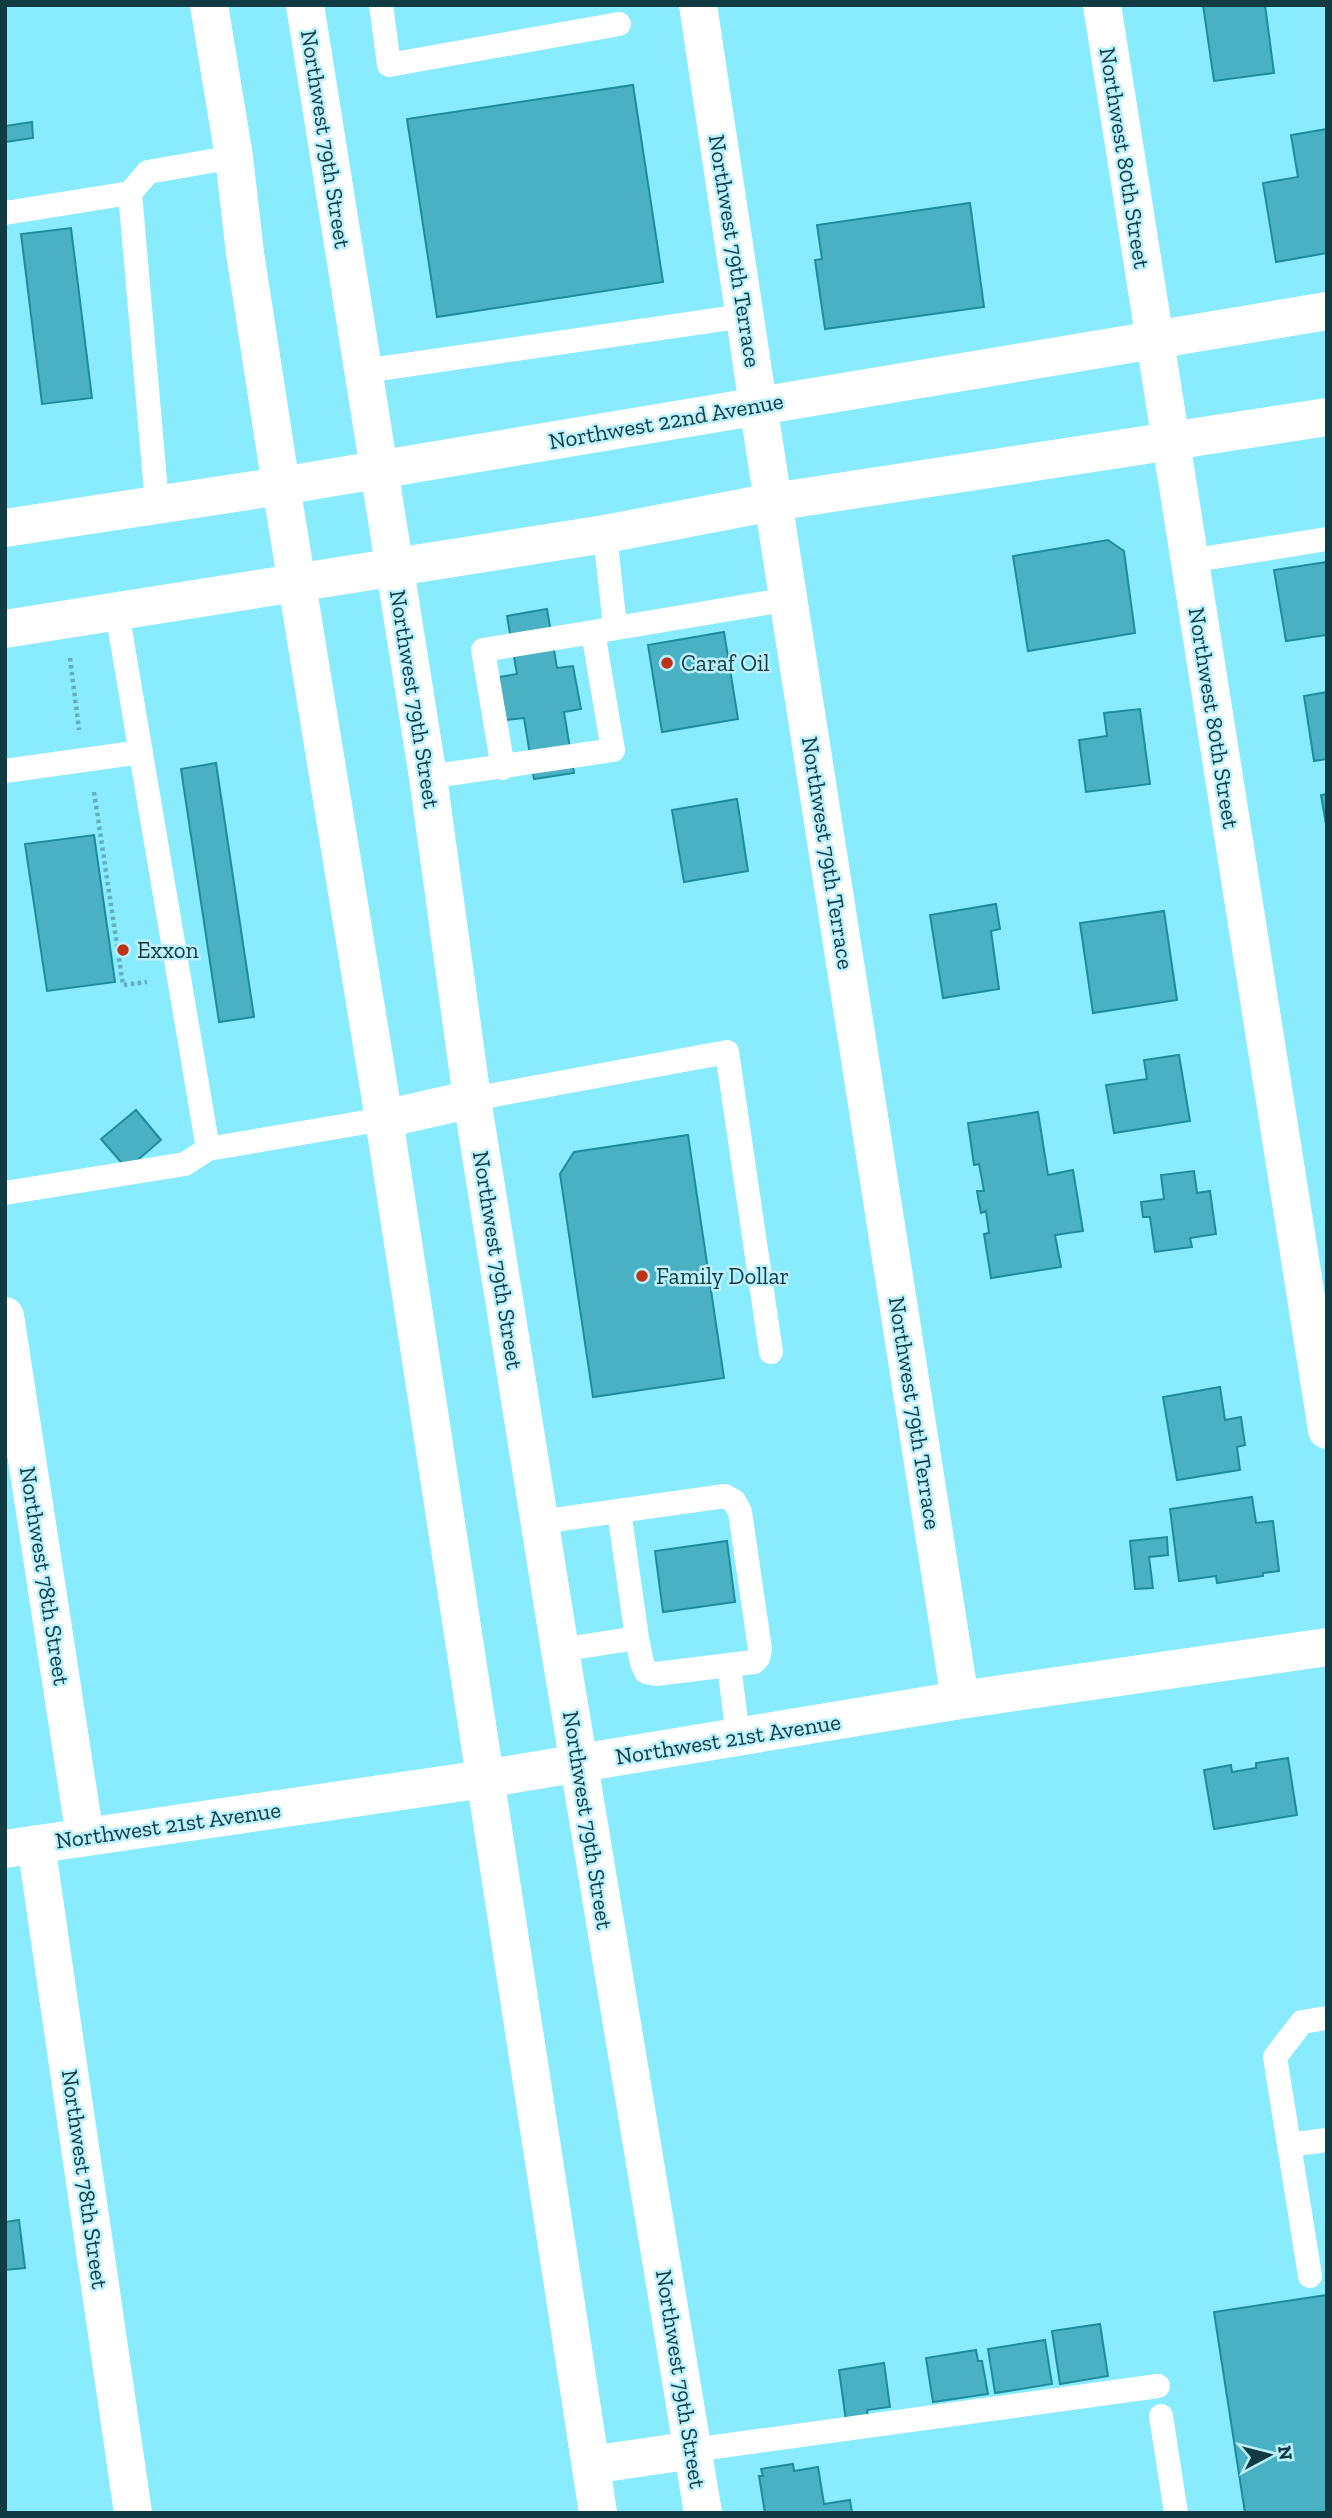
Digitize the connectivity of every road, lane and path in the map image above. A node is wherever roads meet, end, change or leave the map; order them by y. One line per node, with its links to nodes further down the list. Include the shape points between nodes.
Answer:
1 (209, 5): 7 (main road)
2 (305, 5): 13 (main road, Northwest 79th Street)
3 (380, 5): 6 (lane, via 390,65)
4 (698, 5): 11 (main road, Northwest 79th Terrace)
5 (1102, 5): 12 (main road, Northwest 80th Street)
6 (619, 24)
7 (234, 157): 8 (lane, via 148,172); 18 (main road)
8 (130, 193): 9 (lane); 20 (lane)
9 (5, 213)
10 (1327, 311): 12 (main road, Northwest 22nd Avenue)
11 (744, 316): 13 (lane); 14 (main road, Northwest 79th Terrace)
12 (1153, 341): 14 (main road, Northwest 22nd Avenue); 16 (main road, Northwest 80th Street)
13 (363, 371): 17 (main road, Northwest 79th Street)
14 (758, 405): 17 (main road, Northwest 22nd Avenue); 19 (main road, Northwest 79th Terrace)
15 (1327, 417): 16 (main road)
16 (1169, 441): 19 (main road); 24 (main road, Northwest 80th Street)
17 (378, 470): 18 (main road, Northwest 22nd Avenue); 25 (main road, Northwest 79th Street)
18 (281, 486): 20 (main road, Northwest 22nd Avenue); 26 (main road)
19 (773, 502): 22 (main road); 27 (main road, Northwest 79th Terrace)
20 (157, 504): 21 (main road, Northwest 22nd Avenue)
21 (5, 528)
22 (605, 534): 25 (main road); 31 (lane)
23 (1327, 539): 24 (lane)
24 (1189, 561): 44 (main road, Northwest 80th Street)
25 (394, 567): 26 (main road); 36 (main road, Northwest 79th Street)
26 (297, 583): 28 (main road); 39 (main road)
27 (789, 599): 31 (lane); 51 (main road, Northwest 79th Terrace)
28 (117, 612): 29 (main road); 32 (lane)
29 (65, 619): 30 (main road); 33 (path)
30 (5, 629)
31 (604, 629): 34 (lane, via 613,750); 34 (lane, via 483,650)
32 (141, 752): 33 (lane); 37 (lane)
33 (86, 760): 35 (lane); 37 (path, via 123,985)
34 (503, 768): 36 (lane)
35 (5, 772)
36 (428, 777): 38 (main road, Northwest 79th Street)
37 (180, 977): 40 (lane)
38 (472, 1099): 39 (main road); 43 (lane, via 727,1052); 46 (main road, Northwest 79th Street)
39 (384, 1119): 40 (lane); 54 (main road)
40 (208, 1149): 41 (lane, via 185,1164)
41 (5, 1193)
42 (5, 1315): 55 (main road, Northwest 78th Street)
43 (771, 1352)
44 (1327, 1430)
45 (619, 1511): 46 (lane); 47 (lane); 50 (lane, via 725,1496 734,1501 740,1512 760,1648 754,1662)
46 (540, 1521): 49 (main road, Northwest 79th Street)
47 (637, 1638): 49 (lane); 50 (lane, via 646,1672)
48 (1327, 1647): 51 (main road, Northwest 21st Avenue)
49 (560, 1650): 53 (main road, Northwest 79th Street)
50 (729, 1665): 52 (lane)
51 (960, 1700): 52 (main road, Northwest 21st Avenue)
52 (738, 1737): 53 (main road, Northwest 21st Avenue)
53 (579, 1763): 54 (main road, Northwest 21st Avenue); 63 (main road, Northwest 79th Street)
54 (484, 1779): 55 (main road, Northwest 21st Avenue); 64 (main road)
55 (85, 1837): 56 (main road, Northwest 21st Avenue)
56 (21, 1847): 65 (main road, Northwest 78th Street)
57 (1327, 2018): 59 (lane, via 1302,2022 1275,2057)
58 (1327, 2140): 59 (lane)
59 (1289, 2144): 60 (lane)
60 (1310, 2276)
61 (1158, 2386): 63 (lane)
62 (1161, 2416): 68 (lane)
63 (693, 2450): 64 (main road); 67 (main road, Northwest 79th Street)
64 (591, 2465): 66 (main road)
65 (133, 2513)
66 (598, 2513)
67 (703, 2513)
68 (1176, 2513)

